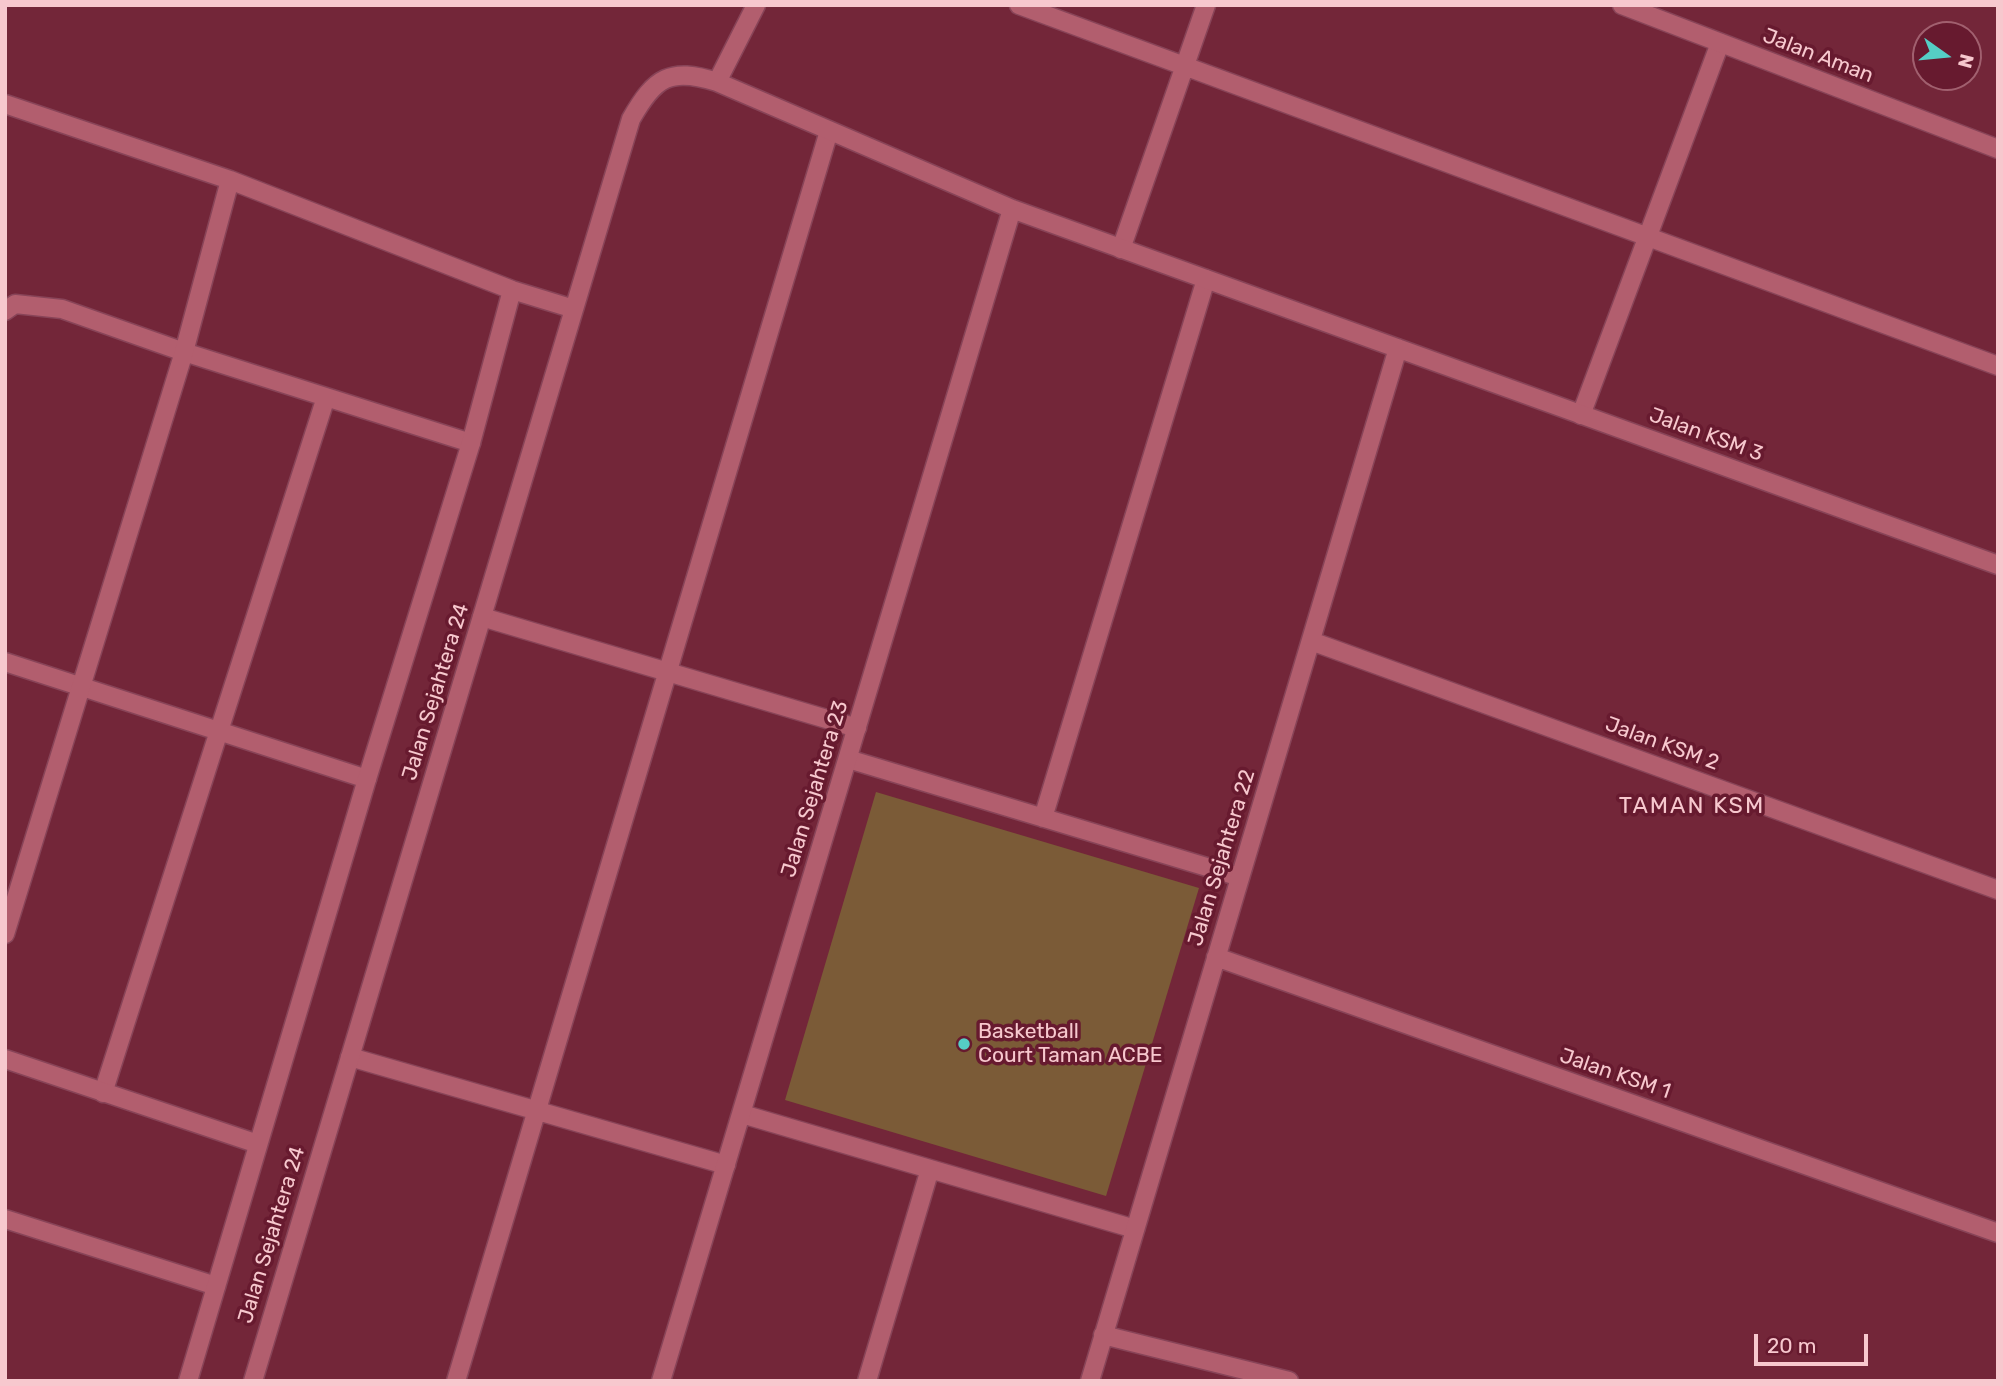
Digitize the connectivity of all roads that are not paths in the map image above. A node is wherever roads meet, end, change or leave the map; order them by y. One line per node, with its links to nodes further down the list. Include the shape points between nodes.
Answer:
1 (756, 5): 7 (street)
2 (1019, 5): 6 (street)
3 (1206, 5): 6 (street)
4 (1622, 5): 5 (street, Jalan Aman)
5 (1720, 43): 10 (street, Jalan Aman); 13 (street)
6 (1184, 67): 13 (street); 14 (street)
7 (717, 82): 9 (street, Jalan Sejahtera 24); 17 (street, Jalan Sejahtera 24, via 677,74 658,82 643,97 631,119)
8 (5, 104): 11 (street)
9 (829, 131): 12 (street, Jalan Sejahtera 24); 29 (street)
10 (1998, 149)
11 (230, 180): 16 (street); 20 (street)
12 (1012, 209): 14 (street, Jalan KSM 3); 31 (street, Jalan Sejahtera 23)
13 (1647, 237): 21 (street); 23 (street)
14 (1121, 248): 15 (street, Jalan KSM 3)
15 (1206, 279): 19 (street, Jalan KSM 3); 35 (street)
16 (512, 290): 17 (street); 24 (street)
17 (574, 309): 26 (street, Jalan Sejahtera 24)
18 (5, 311): 20 (street, via 15,304 62,309)
19 (1398, 348): 23 (street, Jalan KSM 3); 27 (street, Jalan Sejahtera 22)
20 (184, 352): 22 (street); 30 (street)
21 (1998, 366)
22 (326, 397): 24 (street); 32 (street)
23 (1581, 415): 25 (street, Jalan KSM 3)
24 (471, 443): 34 (street)
25 (1998, 565)
26 (482, 618): 29 (street); 40 (street, Jalan Sejahtera 24)
27 (1311, 640): 36 (street, Jalan Sejahtera 22); 37 (street, Jalan KSM 2)
28 (5, 662): 30 (street)
29 (668, 673): 31 (street); 43 (street)
30 (80, 687): 32 (street); 38 (street)
31 (857, 729): 33 (street, Jalan Sejahtera 23)
32 (220, 731): 34 (street); 42 (street)
33 (848, 759): 35 (street); 44 (street, Jalan Sejahtera 23)
34 (367, 779): 45 (street)
35 (1043, 818): 36 (street)
36 (1240, 877): 39 (street, Jalan Sejahtera 22)
37 (1998, 890)
38 (5, 934)
39 (1216, 957): 49 (street, Jalan Sejahtera 22); 50 (street, Jalan KSM 1)
40 (350, 1057): 43 (street); 54 (street, Jalan Sejahtera 24)
41 (5, 1059): 42 (street)
42 (103, 1093): 45 (street)
43 (537, 1111): 46 (street); 55 (street)
44 (742, 1114): 46 (street, Jalan Sejahtera 23); 47 (street)
45 (258, 1144): 51 (street)
46 (726, 1165): 56 (street, Jalan Sejahtera 23)
47 (929, 1169): 49 (street); 57 (street)
48 (5, 1219): 51 (street)
49 (1135, 1229): 52 (street, Jalan Sejahtera 22)
50 (1998, 1233)
51 (216, 1286): 53 (street)
52 (1103, 1335): 58 (street, Jalan Sejahtera 22); 59 (street)
53 (188, 1381)
54 (253, 1381)
55 (456, 1381)
56 (661, 1381)
57 (867, 1381)
58 (1090, 1381)
59 (1289, 1381)

